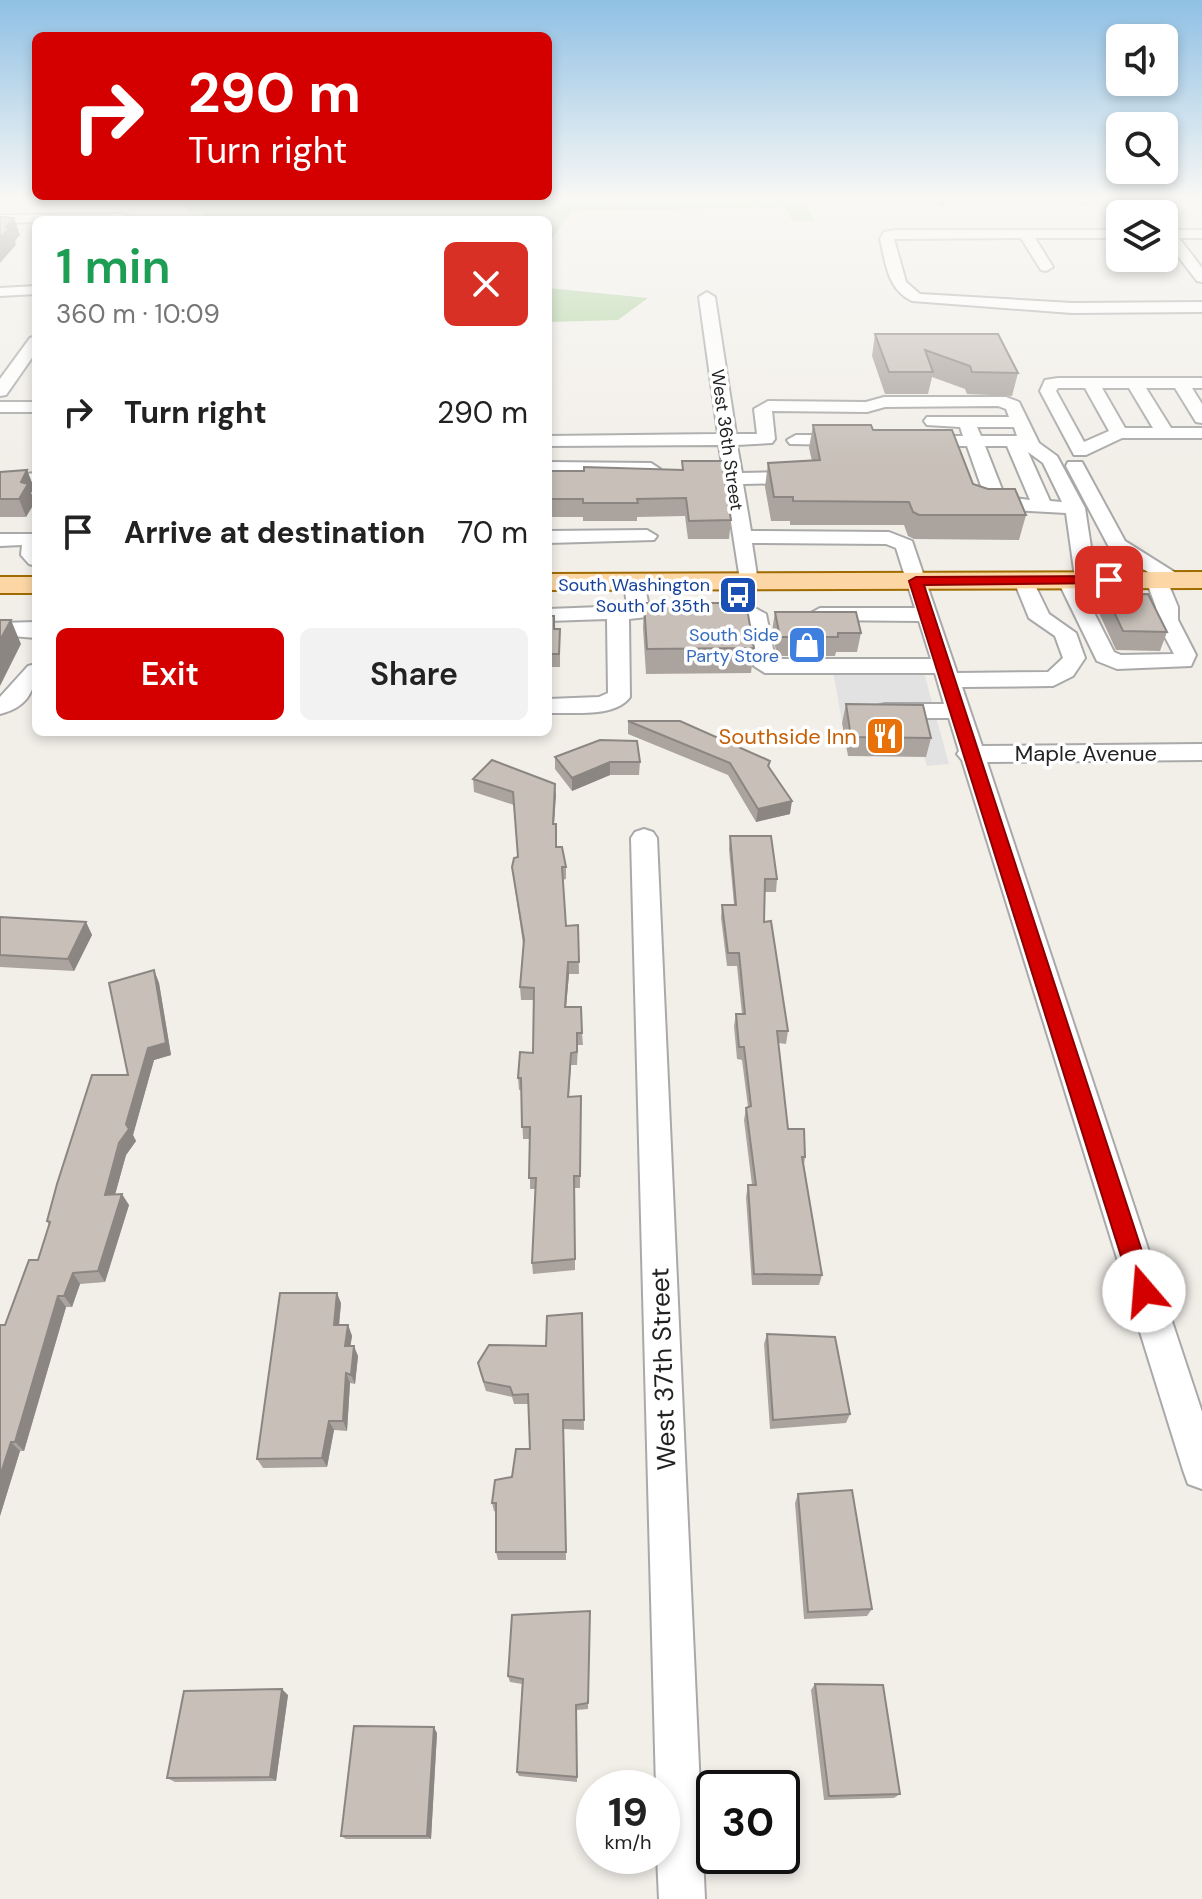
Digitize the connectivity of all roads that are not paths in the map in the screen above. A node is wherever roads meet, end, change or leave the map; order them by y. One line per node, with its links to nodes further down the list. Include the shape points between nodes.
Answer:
1 (899, 285): 5 (street, via 906,294 932,300 1046,307)
2 (32, 290): 3 (street)
3 (0, 292)
4 (707, 297): 24 (street, West 36th Street)
5 (1202, 307)
6 (32, 346): 7 (street); 12 (street)
7 (0, 352)
8 (1091, 383): 9 (street); 21 (street); 31 (street, via 1048,387)
9 (1134, 383): 10 (street); 20 (street)
10 (1180, 383): 11 (street); 17 (street)
11 (1202, 383)
12 (0, 391)
13 (958, 402): 16 (street); 18 (street); 19 (street, via 1000,401 1013,406)
14 (0, 407): 15 (street)
15 (32, 407)
16 (891, 416): 18 (street); 23 (street, via 867,407 768,406 763,409)
17 (1202, 418)
18 (966, 421): 19 (street); 29 (street)
19 (1020, 422): 30 (street)
20 (1165, 432): 21 (street); 22 (street)
21 (1119, 433): 31 (street)
22 (1202, 433)
23 (766, 439): 24 (street); 25 (street)
24 (728, 440): 27 (street); 35 (street, West 36th Street)
25 (796, 440): 26 (street); 35 (street, via 801,472 794,477)
26 (873, 440)
27 (552, 441)
28 (902, 441): 29 (street)
29 (974, 441): 30 (street); 37 (street, via 996,500 1012,508)
30 (1021, 441): 37 (street); 38 (street, via 1051,460)
31 (1080, 451): 45 (street, via 1074,465 1117,545)
32 (552, 468): 33 (street)
33 (651, 469)
34 (32, 479): 36 (street)
35 (733, 479): 41 (street, West 36th Street)
36 (0, 482)
37 (1043, 508): 38 (street)
38 (1075, 508): 44 (street)
39 (647, 536): 40 (street)
40 (552, 537)
41 (741, 537): 47 (street, via 889,538 905,545); 51 (street, West 36th Street)
42 (0, 540): 43 (street)
43 (32, 544)
44 (1077, 580): 45 (main road); 45 (street, via 1105,656 1117,662 1183,661 1185,655 1167,620); 48 (main road)
45 (1178, 580)
46 (863, 581): 47 (main road); 51 (main road); 55 (street)
47 (916, 581): 48 (main road); 58 (street)
48 (1024, 581): 61 (street, via 1040,618 1065,633 1074,658 1065,671 1053,679)
49 (552, 582): 50 (main road)
50 (634, 582): 51 (main road); 54 (street)
51 (756, 582): 56 (street, West 36th Street)
52 (0, 585): 53 (main road)
53 (32, 585)
54 (637, 613): 57 (street); 63 (street, via 619,697 602,704)
55 (872, 613): 56 (street); 58 (street)
56 (769, 614): 61 (street, West 36th Street, via 765,666)
57 (552, 615)
58 (927, 615): 61 (street)
59 (32, 628): 60 (street)
60 (0, 629)
61 (944, 673): 66 (street)
62 (32, 676): 64 (street)
63 (552, 706)
64 (0, 707)
65 (882, 711): 66 (street)
66 (956, 711): 68 (street)
67 (1202, 752): 68 (street, Maple Avenue)
68 (969, 754): 70 (street)
69 (644, 838): 71 (street, West 37th Street)
70 (1202, 1470)
71 (682, 1899)

